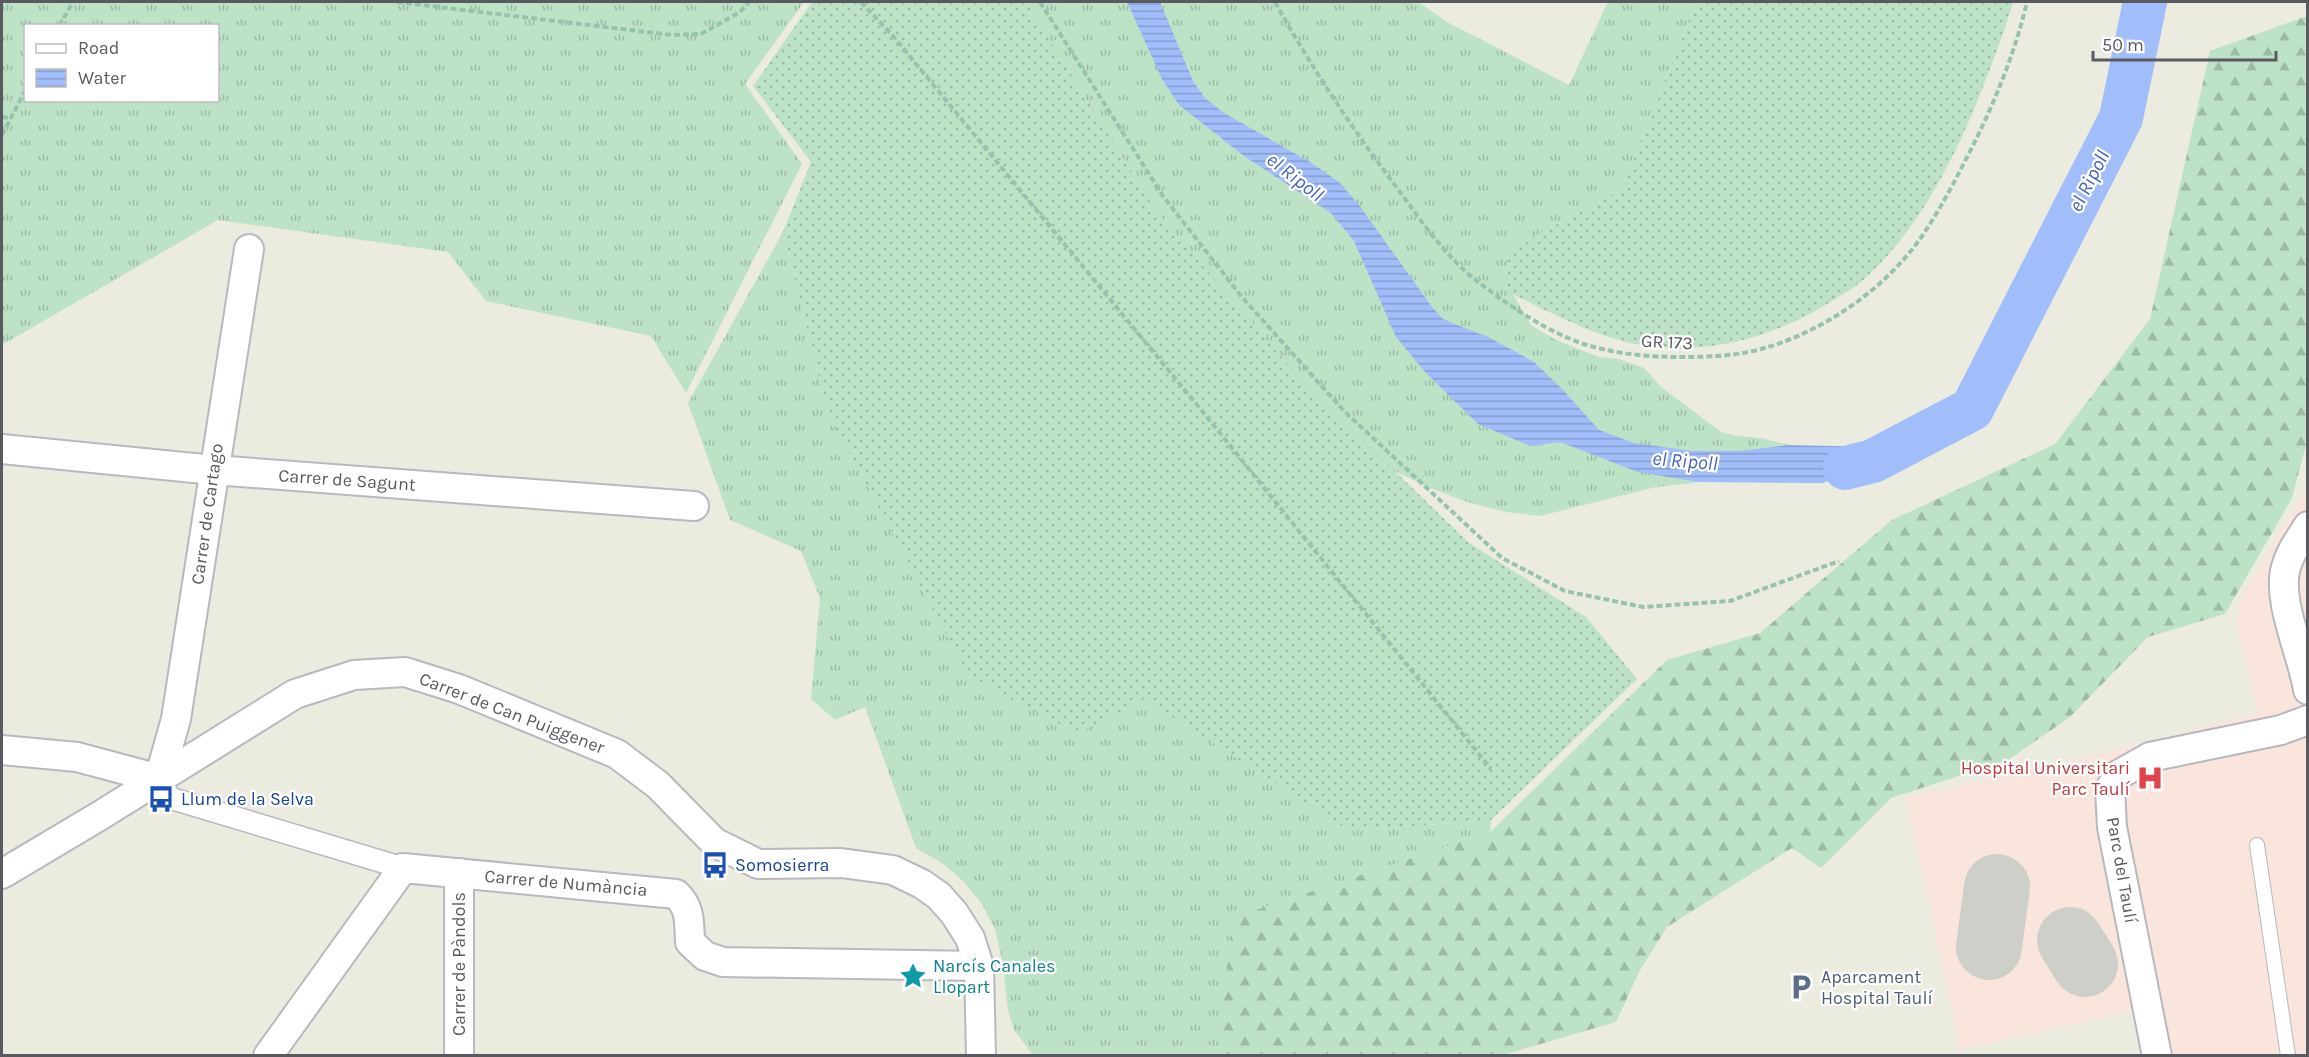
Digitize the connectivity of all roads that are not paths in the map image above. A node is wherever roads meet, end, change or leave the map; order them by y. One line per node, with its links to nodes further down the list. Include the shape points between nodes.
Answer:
1 (249, 249): 3 (street, Carrer de Cartago)
2 (2, 448): 3 (street, Carrer de Sagunt)
3 (214, 470): 4 (street, Carrer de Sagunt); 9 (street, Carrer de Cartago, via 176,719)
4 (694, 506)
5 (2307, 526): 6 (street, via 2290,555 2284,582)
6 (2307, 690)
7 (2307, 720): 18 (street, Parc del Taulí, via 2281,730 2150,758 2118,775 2110,789 2112,827)
8 (2, 750): 9 (street, via 76,757)
9 (159, 779): 11 (street, via 170,798); 13 (street, Carrer de Can Puiggener); 14 (street, Carrer de Can Puiggener, via 295,694 354,675 405,672 459,689 617,754 658,785 714,842 758,864 841,863 893,870 922,884 954,913 970,938)
10 (2257, 845): 19 (lane)
11 (403, 868): 12 (street, Carrer de Numància); 16 (street)
12 (459, 873): 14 (street, Carrer de Numància, via 676,894 689,913 690,942 705,956 723,962); 17 (street, Carrer de Pàndols)
13 (2, 874)
14 (979, 966): 15 (street, Carrer de Can Puiggener)
15 (985, 1050)
16 (268, 1056)
17 (459, 1056)
18 (2157, 1056)
19 (2288, 1056)

